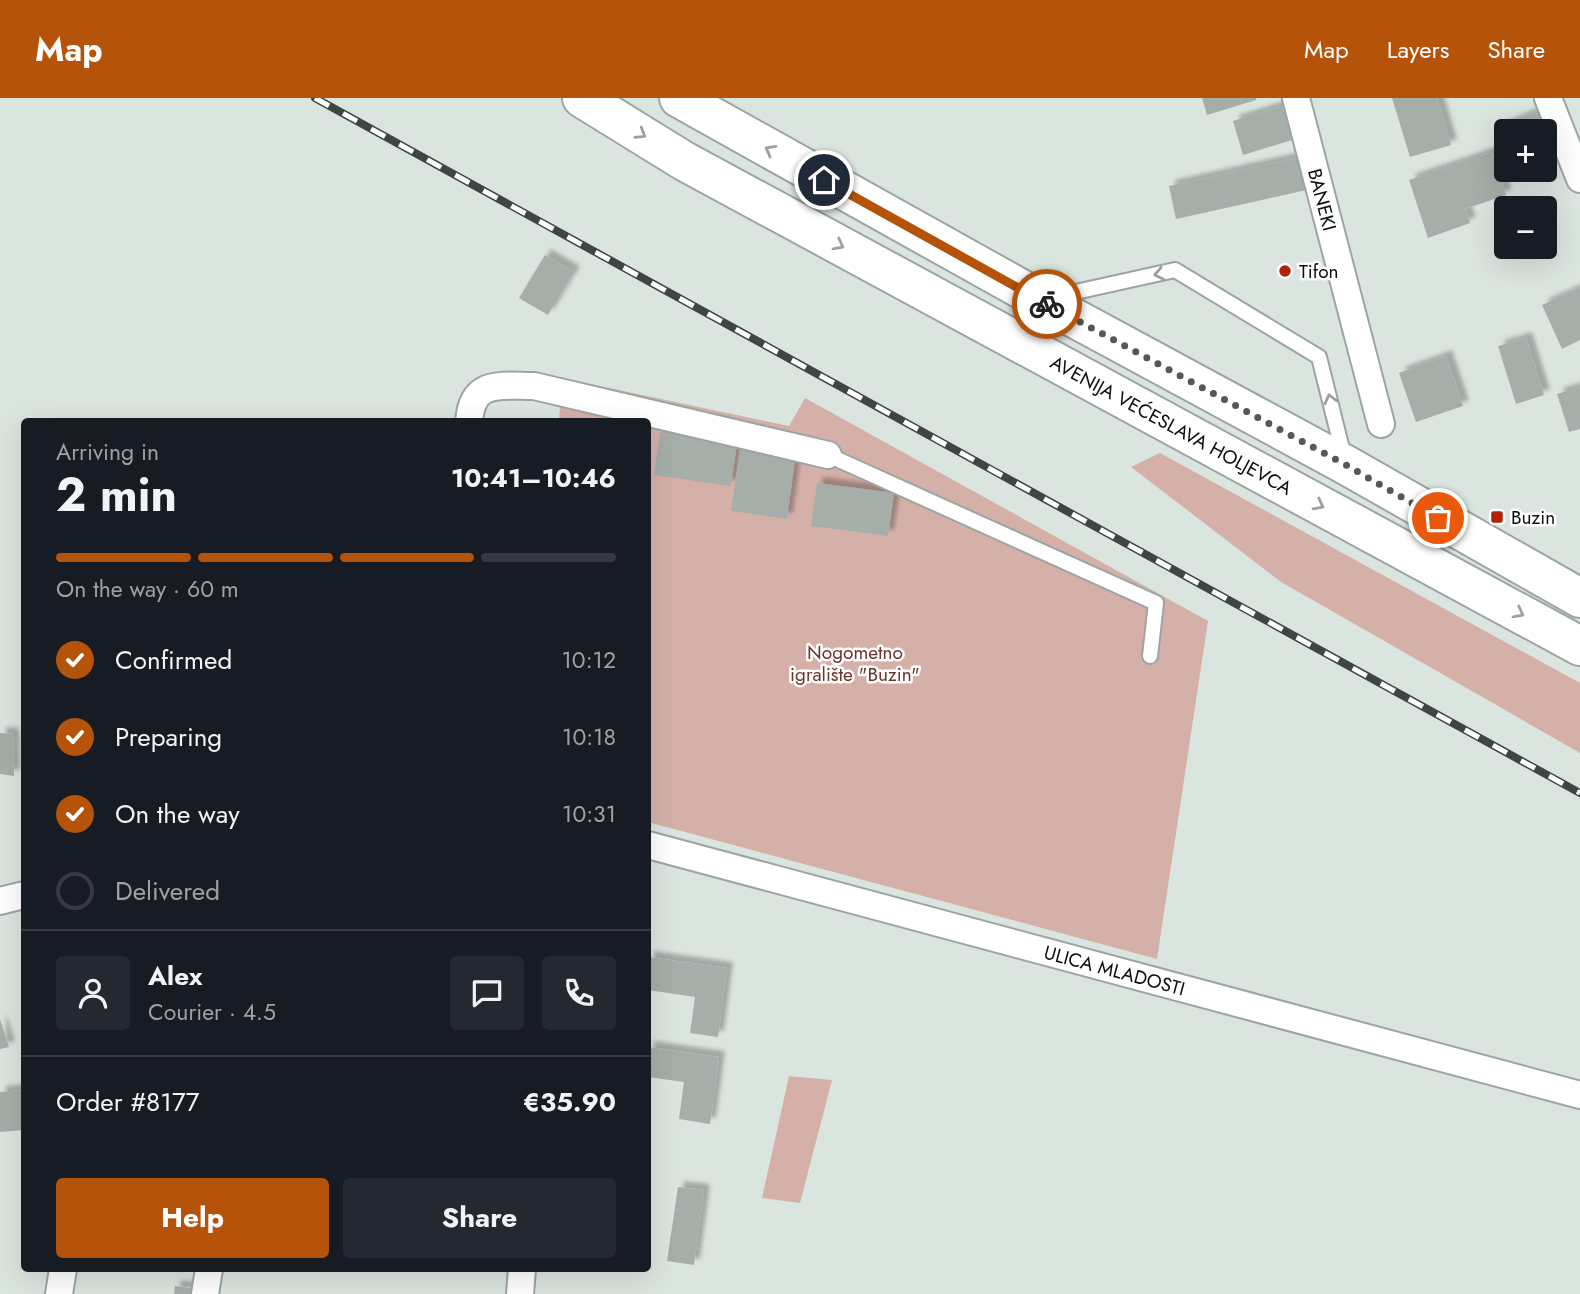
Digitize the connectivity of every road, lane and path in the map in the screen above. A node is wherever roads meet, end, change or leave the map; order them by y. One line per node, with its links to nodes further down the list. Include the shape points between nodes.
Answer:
1 (582, 98): 12 (main road, AVENIJA VEĆESLAVA HOLJEVCA, one-way to 12, via 684,161)
2 (680, 98): 6 (main road, one-way to 2)
3 (1296, 98): 8 (street, BANEKI)
4 (1548, 98): 5 (street)
5 (1580, 179)
6 (1039, 299): 10 (main road); 10 (lane, one-way to 6, via 1319,357 1175,270)
7 (468, 418): 9 (street, via 475,395 488,388 534,387)
8 (1381, 424)
9 (828, 455): 13 (lane, via 1156,603)
10 (1346, 465): 11 (main road)
11 (1580, 598)
12 (1580, 646)
13 (1150, 656)
14 (651, 846): 17 (street, ULICA MLADOSTI)
15 (21, 896): 16 (street)
16 (0, 901)
17 (1580, 1095)
18 (63, 1272): 21 (street)
19 (209, 1272): 22 (street)
20 (522, 1272): 23 (street)
21 (59, 1294)
22 (205, 1294)
23 (520, 1294)

